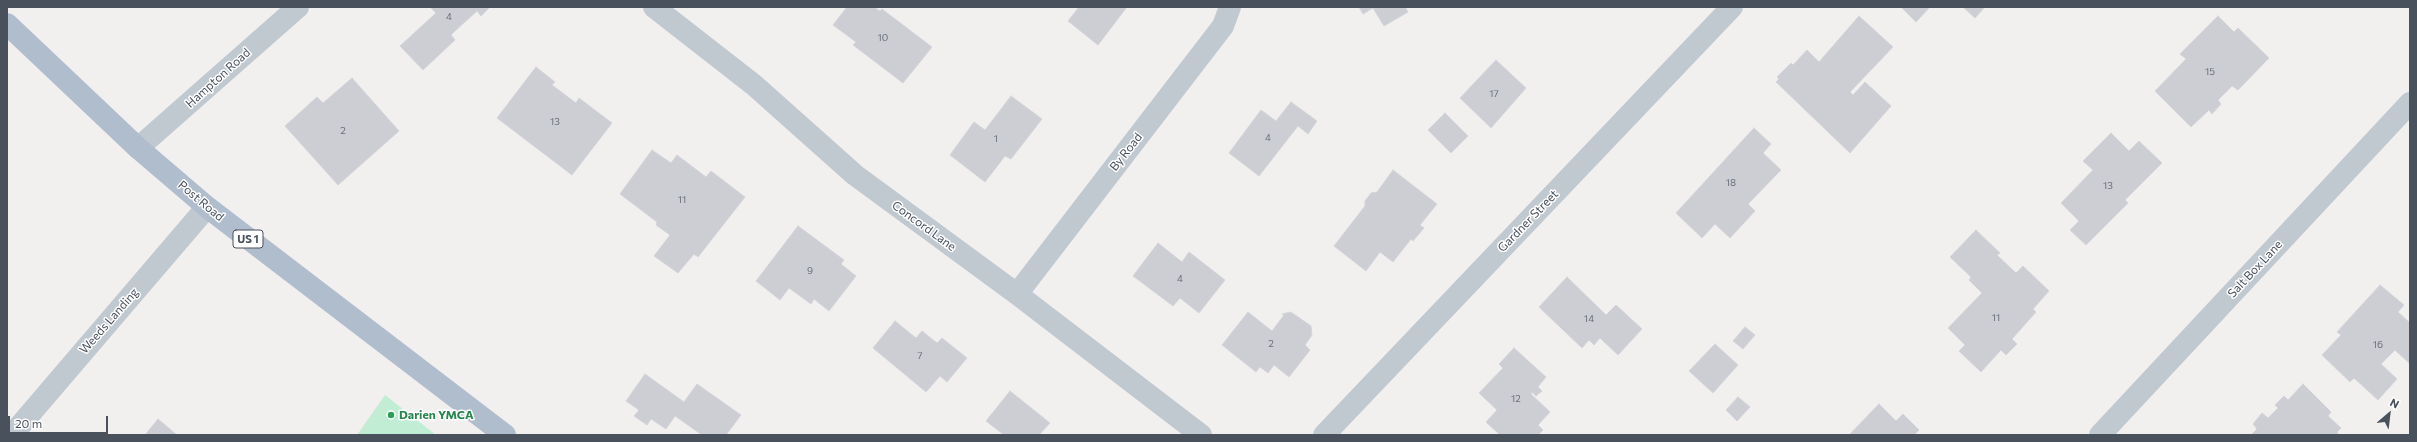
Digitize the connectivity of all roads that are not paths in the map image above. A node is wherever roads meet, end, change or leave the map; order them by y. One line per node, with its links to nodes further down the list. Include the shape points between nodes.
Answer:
1 (298, 7): 7 (street, Hampton Road)
2 (654, 7): 9 (street, Concord Lane, via 754,85 855,175)
3 (1230, 7): 9 (street, By Road, via 1223,26)
4 (1732, 7): 13 (street, Gardner Street)
5 (7, 24): 7 (main road, Post Road / US 1)
6 (2410, 103): 14 (street, Salt Box Lane)
7 (138, 148): 8 (main road, Post Road / US 1)
8 (207, 208): 10 (street, Weeds Landing); 11 (main road, Post Road / US 1)
9 (1017, 294): 12 (street, Concord Lane)
10 (12, 435)
11 (505, 435)
12 (1201, 435)
13 (1324, 435)
14 (2100, 435)

